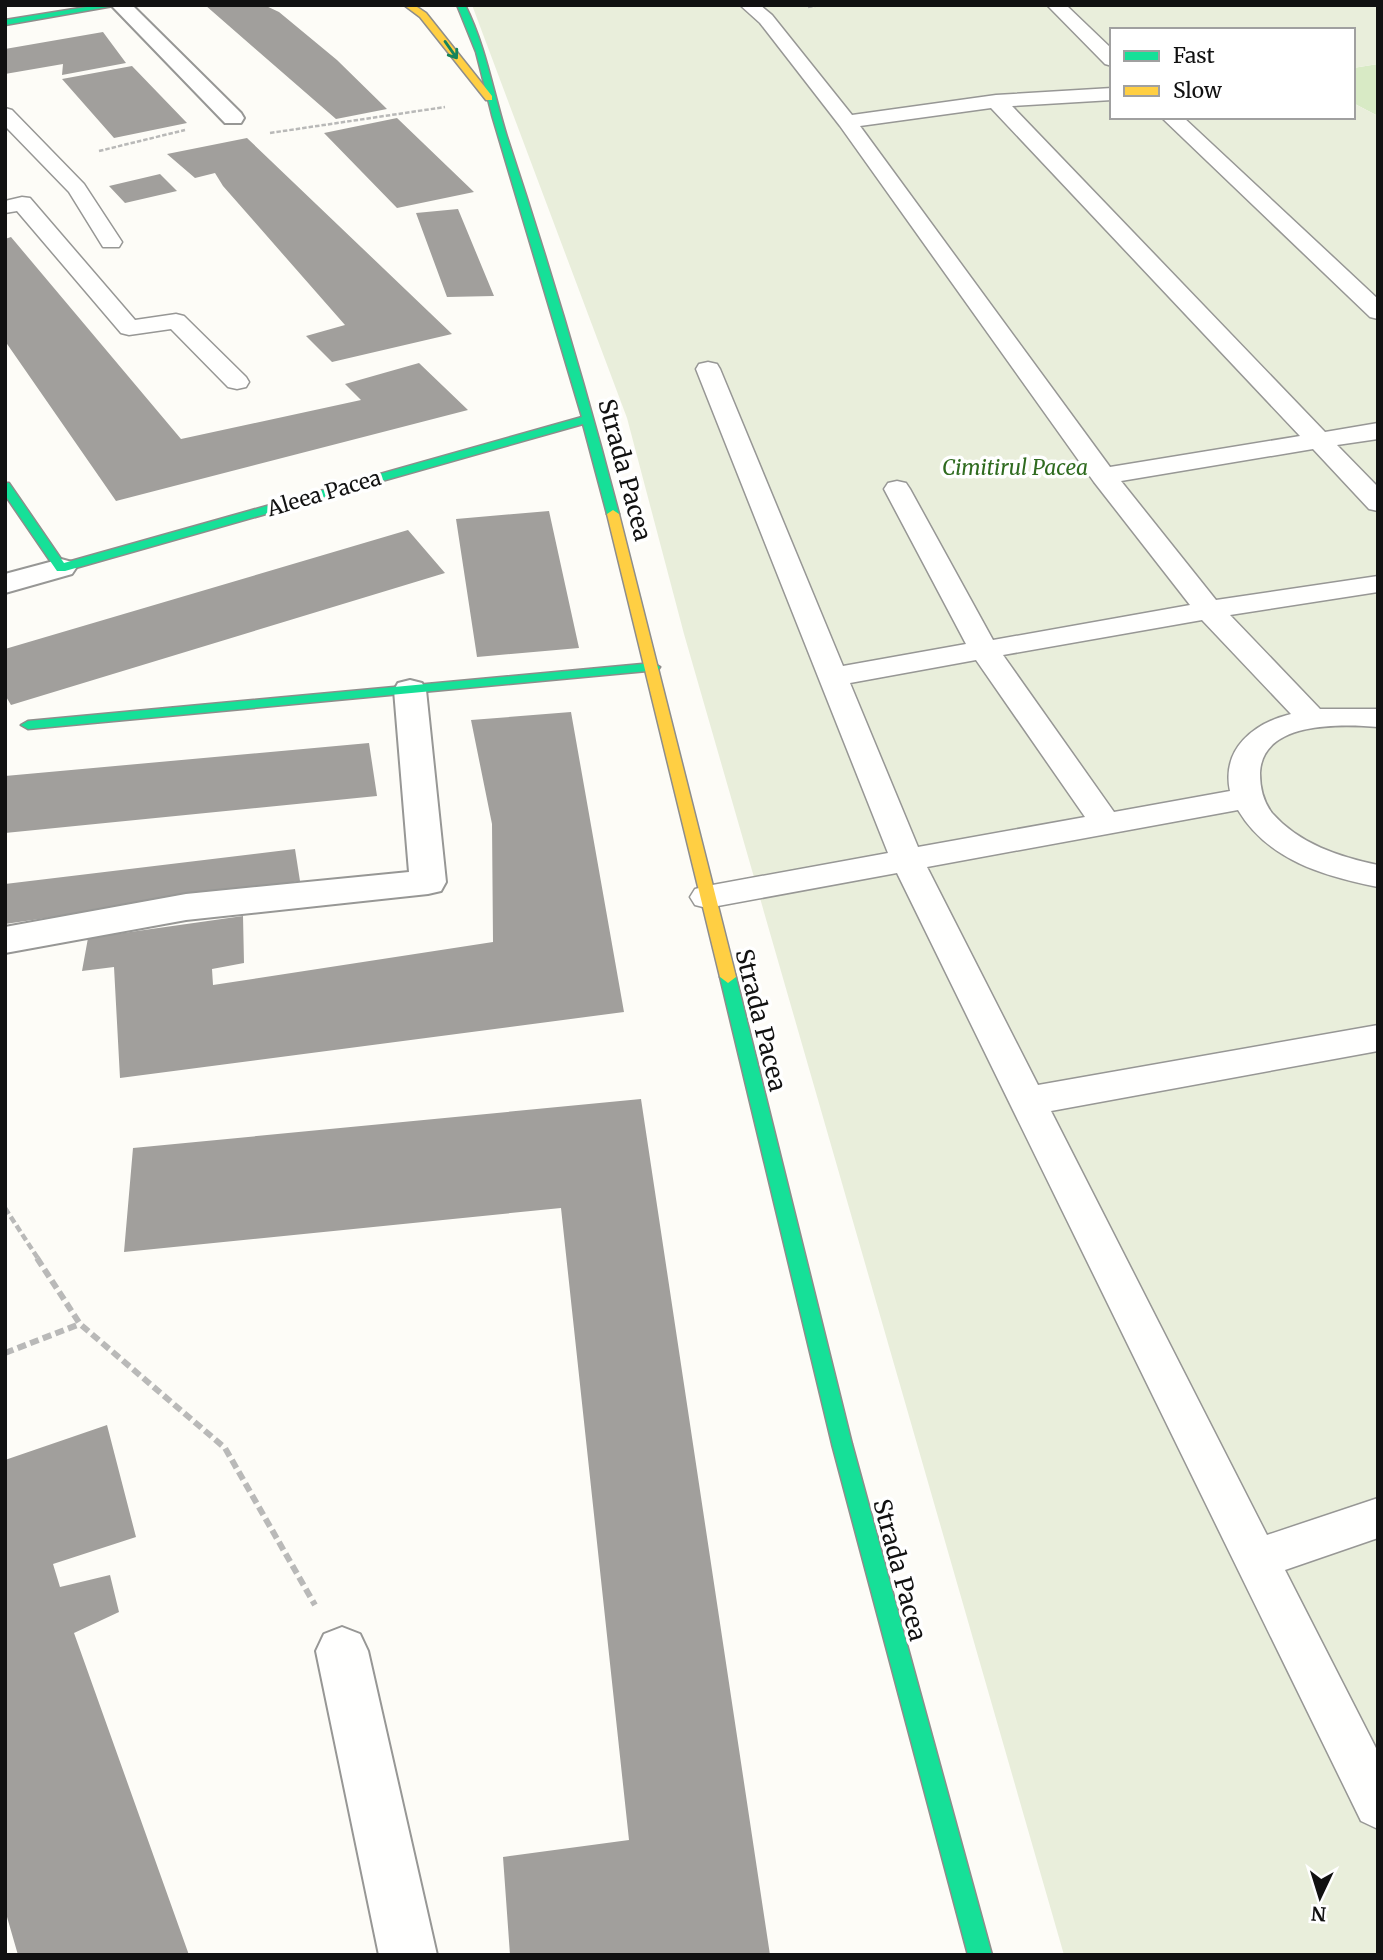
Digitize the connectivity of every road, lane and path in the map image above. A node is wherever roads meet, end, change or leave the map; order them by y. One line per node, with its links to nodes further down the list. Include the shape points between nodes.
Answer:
1 (115, 5): 7 (main road)
2 (121, 5): 13 (street)
3 (408, 5): 10 (main road, Strada Pacea, one-way to 10, via 423,15)
4 (749, 5): 15 (lane, via 766,19)
5 (1056, 5): 8 (lane)
6 (467, 6): 10 (main road, Strada Pacea, via 489,76)
7 (5, 23)
8 (1110, 58)
9 (1110, 94): 11 (lane)
10 (491, 100): 22 (main road, Strada Pacea, via 550,277)
11 (996, 101): 15 (lane); 24 (lane)
12 (5, 114): 16 (lane)
13 (233, 118)
14 (1173, 119): 19 (lane)
15 (847, 122): 25 (lane)
16 (77, 188): 17 (lane); 18 (lane)
17 (31, 200): 21 (lane, via 129,328 176,321)
18 (111, 242)
19 (1378, 312)
20 (708, 369): 35 (lane)
21 (237, 382)
22 (587, 419): 29 (main road, Aleea Pacea); 34 (main road, Strada Pacea)
23 (1378, 431): 24 (lane)
24 (1318, 441): 25 (lane); 28 (lane)
25 (1104, 476): 32 (lane)
26 (5, 486): 29 (main road)
27 (897, 489): 33 (lane)
28 (1378, 503)
29 (61, 568): 30 (street, Aleea Pacea)
30 (5, 584)
31 (1378, 584): 32 (lane)
32 (1209, 611): 33 (lane); 37 (lane)
33 (984, 650): 35 (lane); 41 (lane)
34 (653, 667): 36 (main road); 44 (main road, Strada Pacea)
35 (832, 677): 42 (lane)
36 (410, 690): 39 (main road); 45 (street, via 428,882 186,907)
37 (1311, 718): 38 (lane, via 1349,714); 40 (lane, via 1276,728 1252,746 1242,771)
38 (1378, 718)
39 (28, 725)
40 (1246, 798): 41 (lane); 43 (lane, via 1265,825 1297,850 1339,868)
41 (1106, 824): 42 (lane)
42 (907, 860): 44 (lane); 47 (lane)
43 (1378, 876)
44 (708, 897): 56 (main road, Strada Pacea, via 842,1444)
45 (5, 940)
46 (1378, 1038): 47 (lane)
47 (1027, 1101): 52 (lane)
48 (5, 1208): 49 (path)
49 (80, 1324): 50 (path); 53 (path, via 225,1448)
50 (5, 1353)
51 (1378, 1518): 52 (lane)
52 (1256, 1559): 54 (lane)
53 (342, 1651): 55 (street)
54 (1378, 1804)
55 (408, 1955)
56 (979, 1955)

